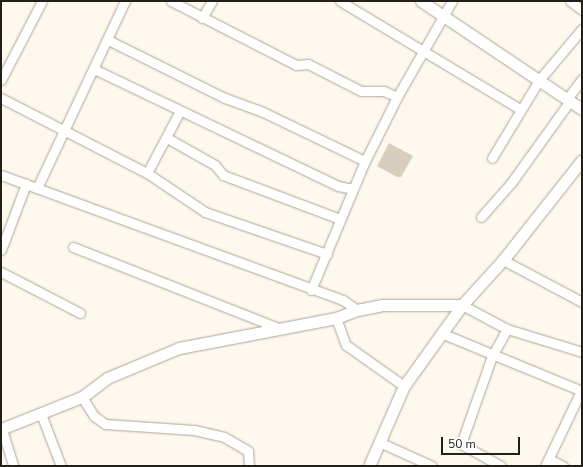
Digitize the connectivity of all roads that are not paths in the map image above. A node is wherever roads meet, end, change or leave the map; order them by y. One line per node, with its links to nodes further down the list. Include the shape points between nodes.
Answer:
1 (42, 1): 17 (street)
2 (125, 1): 13 (street)
3 (171, 1): 11 (street)
4 (212, 1): 11 (street)
5 (340, 1): 14 (street)
6 (421, 1): 10 (street)
7 (452, 1): 10 (street)
8 (570, 1): 9 (street)
9 (582, 10)
10 (443, 16): 14 (street); 18 (street)
11 (202, 18): 19 (street, via 296,65 308,64 361,91 384,91)
12 (582, 29): 18 (street)
13 (108, 40): 15 (street); 29 (street, via 225,98 263,112)
14 (423, 50): 19 (street); 22 (street)
15 (94, 69): 24 (street); 25 (street)
16 (582, 79): 21 (street)
17 (1, 80)
18 (539, 80): 21 (street); 22 (street)
19 (397, 96): 29 (street)
20 (1, 98): 25 (street)
21 (568, 100): 23 (street); 35 (street, via 511,183)
22 (520, 109): 27 (street)
23 (582, 109)
24 (180, 111): 26 (street); 34 (street, via 338,186)
25 (64, 131): 30 (street); 33 (street)
26 (166, 138): 30 (street); 36 (street, via 215,165 223,175)
27 (492, 158)
28 (582, 160): 40 (street)
29 (365, 161): 34 (street)
30 (147, 173): 39 (street, via 205,212)
31 (1, 176): 32 (street)
32 (26, 184): 33 (street); 38 (street)
33 (37, 188): 42 (street)
34 (353, 189): 36 (street)
35 (481, 217)
36 (340, 219): 39 (street)
37 (73, 247): 48 (street)
38 (1, 250)
39 (327, 254): 42 (street)
40 (503, 260): 43 (street); 44 (street)
41 (1, 272): 46 (street)
42 (311, 290): 45 (street, via 343,300)
43 (582, 302)
44 (462, 305): 45 (street, via 382,305); 49 (street); 50 (street)
45 (357, 310): 47 (street)
46 (80, 313)
47 (336, 318): 48 (street); 53 (street, via 346,345)
48 (281, 329): 55 (street, via 179,348 107,378)
49 (506, 329): 51 (street); 52 (street)
50 (441, 333): 52 (street); 53 (street)
51 (582, 352)
52 (492, 356): 54 (street); 65 (street, via 461,444)
53 (404, 386): 58 (street)
54 (581, 391): 59 (street)
55 (82, 397): 56 (street); 62 (street, via 94,416 105,424 194,430 224,437 248,451)
56 (41, 414): 57 (street); 61 (street)
57 (1, 429): 60 (street)
58 (379, 442): 63 (street); 64 (street)
59 (547, 462): 66 (street)
60 (13, 466)
61 (61, 466)
62 (249, 466)
63 (369, 466)
64 (432, 466)
65 (501, 466)
66 (563, 466)

